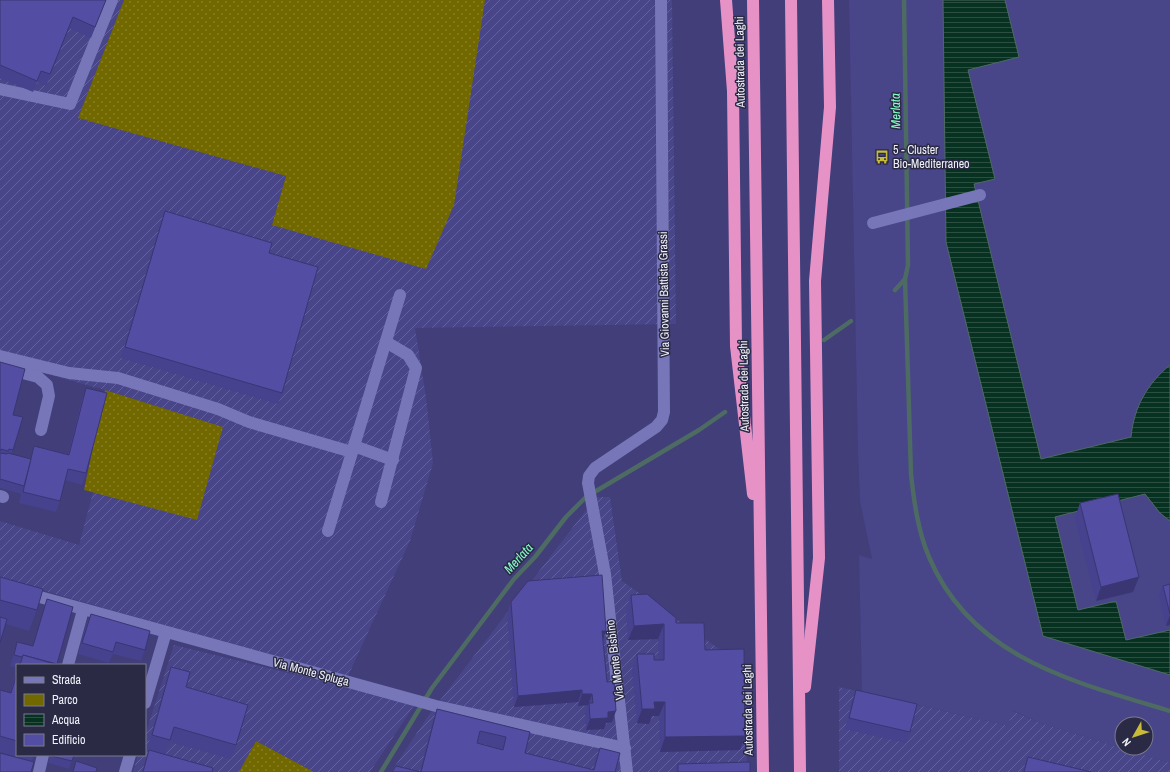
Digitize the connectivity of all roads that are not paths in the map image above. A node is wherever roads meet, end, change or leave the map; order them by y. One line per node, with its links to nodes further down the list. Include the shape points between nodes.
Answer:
1 (112, 0): 7 (street, via 70,104)
2 (661, 0): 19 (street, Via Giovanni Battista Grassi, via 664,412 656,427 595,468 589,476 588,483)
3 (726, 0): 20 (highway, via 733,84 736,346)
4 (753, 0): 20 (highway, Autostrada dei Laghi)
5 (790, 0): 26 (highway)
6 (828, 0): 26 (highway, via 830,107 815,281 819,558)
7 (0, 89)
8 (980, 195): 9 (street)
9 (873, 223)
10 (400, 295): 11 (street)
11 (386, 342): 15 (street); 16 (street, via 408,355 416,368)
12 (0, 356): 15 (street, via 69,373 118,378 218,409 249,422)
13 (0, 367): 14 (street, via 38,377 47,385 49,396)
14 (41, 430)
15 (353, 449): 16 (street); 18 (street)
16 (392, 460): 17 (street)
17 (381, 502)
18 (328, 531)
19 (601, 549): 27 (street, Via Monte Bisbino)
20 (760, 561): 33 (highway, Autostrada dei Laghi)
21 (0, 586): 22 (street, Via Monte Spluga)
22 (83, 610): 23 (street, Via Monte Spluga); 24 (street)
23 (166, 632): 25 (street); 27 (street, Via Monte Spluga, via 436,706)
24 (68, 664)
25 (146, 700)
26 (799, 740): 34 (highway)
27 (625, 748): 32 (street, Via Monte Bisbino)
28 (43, 756): 30 (street)
29 (130, 756): 31 (street)
30 (39, 772)
31 (125, 772)
32 (627, 772)
33 (763, 772)
34 (800, 772)

